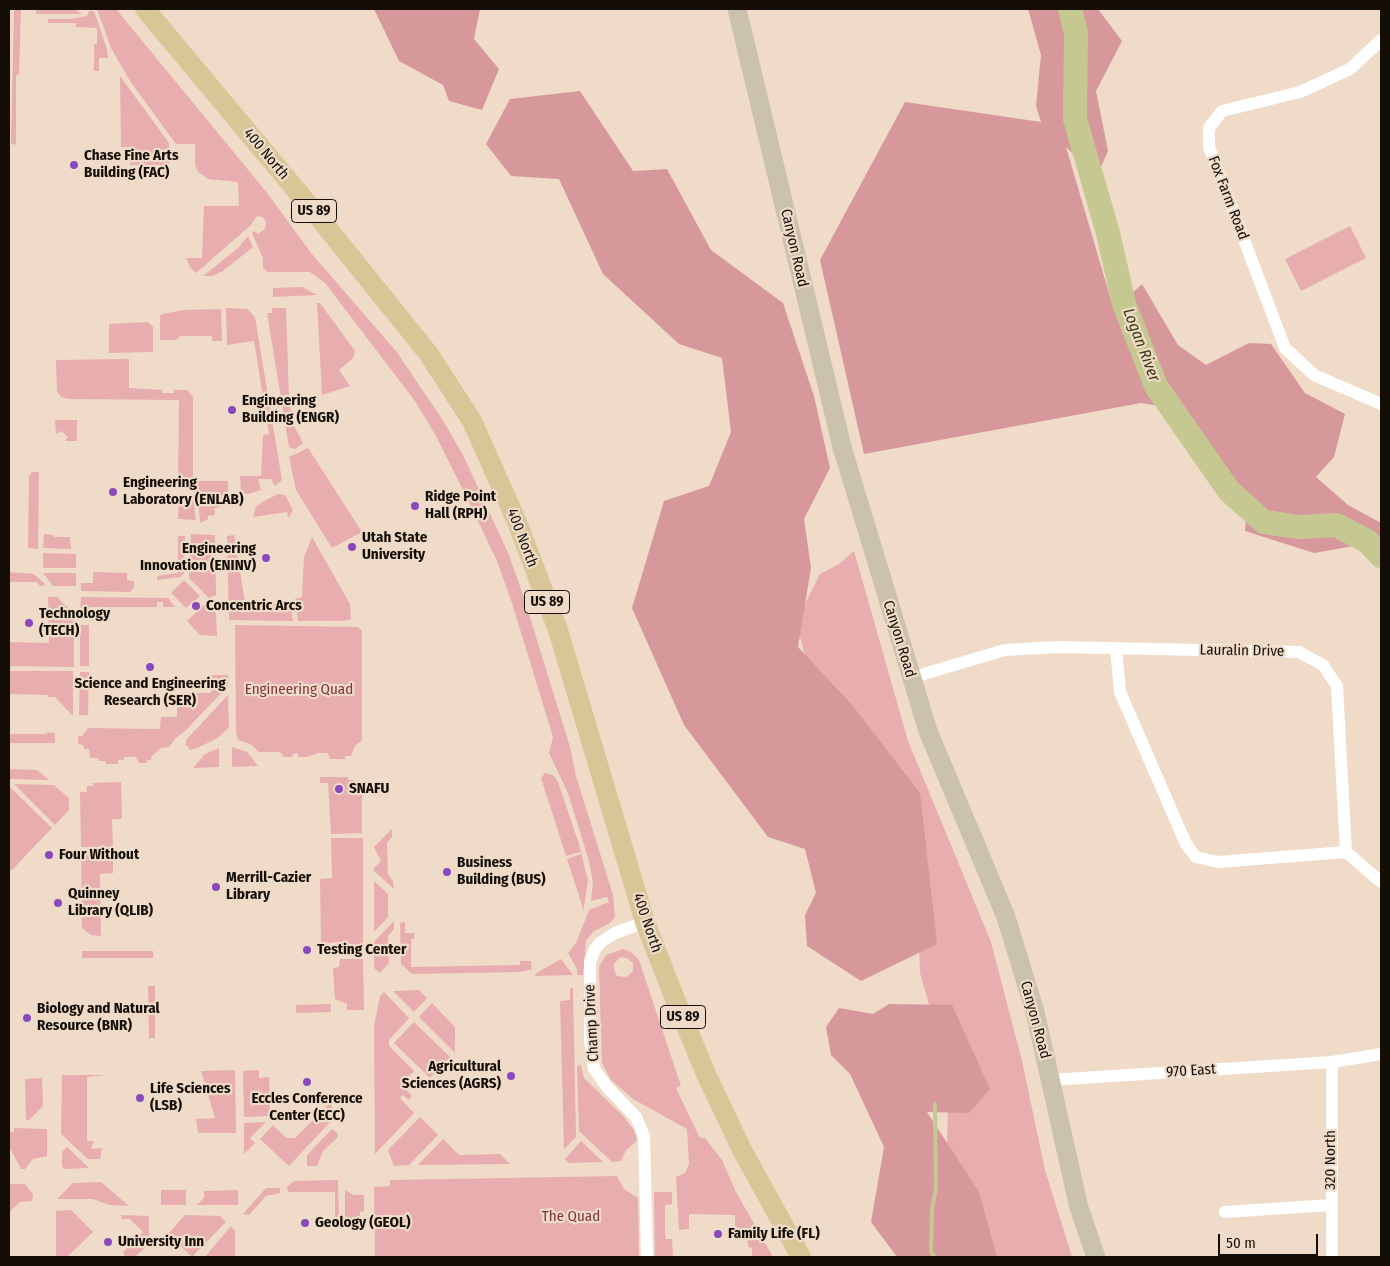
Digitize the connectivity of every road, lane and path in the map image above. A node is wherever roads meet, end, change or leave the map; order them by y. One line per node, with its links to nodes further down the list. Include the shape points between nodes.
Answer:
1 (145, 9): 9 (main road, 400 North / US 89, via 312,208 422,346 472,421 513,514 558,630)
2 (737, 9): 6 (street, Canyon Road, via 842,447)
3 (1381, 40): 4 (street, Fox Farm Road, via 1350,69 1300,92 1222,111 1209,128 1209,147 1285,348 1314,375)
4 (1381, 404)
5 (1116, 648): 6 (street, Lauralin Drive, via 1005,650); 7 (street, via 1120,692 1186,844 1196,857 1218,862); 7 (street, Lauralin Drive, via 1298,652 1323,665 1338,686)
6 (910, 678): 12 (street, Canyon Road, via 928,731 1006,916 1035,1012)
7 (1346, 852): 8 (street)
8 (1381, 882)
9 (645, 922): 15 (street, Champ Drive, via 615,933 595,950 590,962 590,1041 594,1069 636,1117 644,1136); 16 (main road, 400 North / US 89, via 706,1074 742,1150)
10 (1381, 1054): 11 (street)
11 (1332, 1062): 12 (street, 970 East); 13 (street, 320 North)
12 (1050, 1080): 17 (street, Canyon Road, via 1079,1208)
13 (1331, 1205): 14 (street); 18 (street, 320 North)
14 (1225, 1212)
15 (646, 1257)
16 (802, 1257)
17 (1096, 1257)
18 (1332, 1257)

